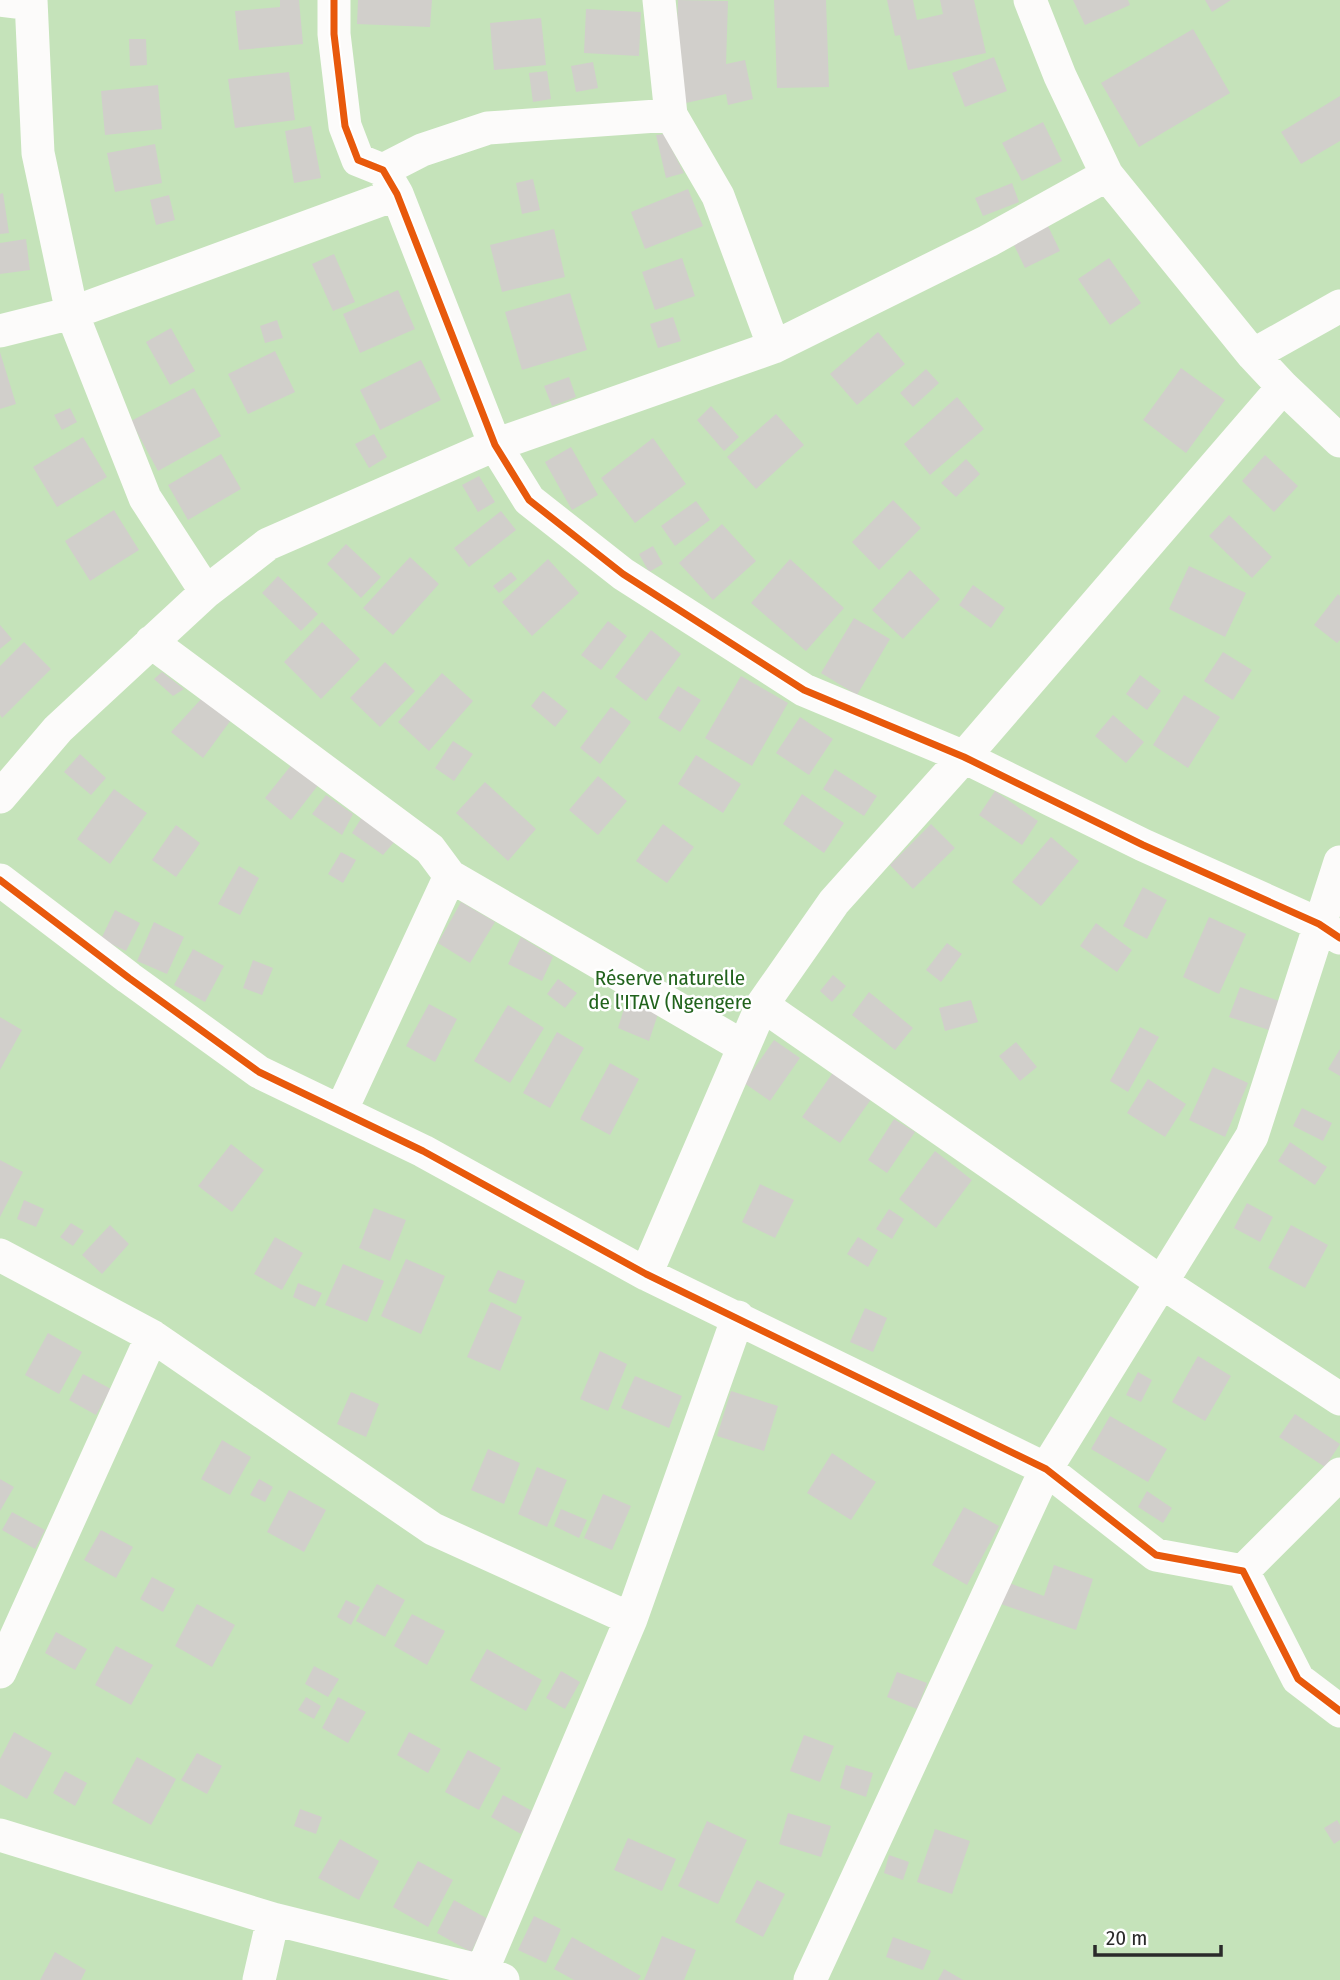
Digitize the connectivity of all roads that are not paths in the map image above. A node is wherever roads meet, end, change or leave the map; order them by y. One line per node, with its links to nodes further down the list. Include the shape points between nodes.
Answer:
1 (334, 0): 7 (street, via 345,126 358,160)
2 (659, 0): 5 (street)
3 (1030, 0): 6 (street)
4 (21, 1): 9 (street, via 38,153)
5 (671, 115): 7 (street, via 488,128 422,150); 11 (street, via 718,196)
6 (1107, 175): 11 (street, via 988,241); 12 (street)
7 (390, 182): 9 (street); 15 (street)
8 (1340, 306): 12 (street)
9 (72, 313): 10 (street); 16 (street, via 145,498)
10 (0, 331)
11 (774, 347): 15 (street)
12 (1253, 355): 13 (street)
13 (1283, 387): 14 (street); 18 (street)
14 (1340, 441)
15 (495, 445): 16 (street, via 268,544); 18 (street, via 529,500 623,574 804,690)
16 (206, 592): 17 (street)
17 (151, 642): 19 (street, via 58,729); 21 (street, via 430,849)
18 (964, 757): 23 (street); 24 (street, via 834,902)
19 (0, 797)
20 (1340, 862): 23 (street)
21 (450, 876): 25 (street); 26 (street)
22 (0, 880): 26 (street, via 259,1072)
23 (1329, 931): 29 (street, via 1252,1136)
24 (762, 1005): 25 (street); 29 (street)
25 (744, 1047): 28 (street)
26 (341, 1111): 28 (street)
27 (0, 1255): 31 (street)
28 (646, 1274): 30 (street)
29 (1161, 1282): 32 (street); 33 (street)
30 (738, 1317): 33 (street); 36 (street)
31 (152, 1336): 36 (street, via 433,1529); 37 (street)
32 (1340, 1399)
33 (1046, 1469): 35 (street, via 1156,1555); 43 (street)
34 (1340, 1474): 35 (street)
35 (1242, 1571): 38 (street, via 1297,1679)
36 (631, 1619): 41 (street)
37 (0, 1672)
38 (1340, 1711)
39 (0, 1835): 40 (street)
40 (273, 1919): 41 (street); 42 (street)
41 (492, 1975)
42 (259, 1980)
43 (810, 1980)

